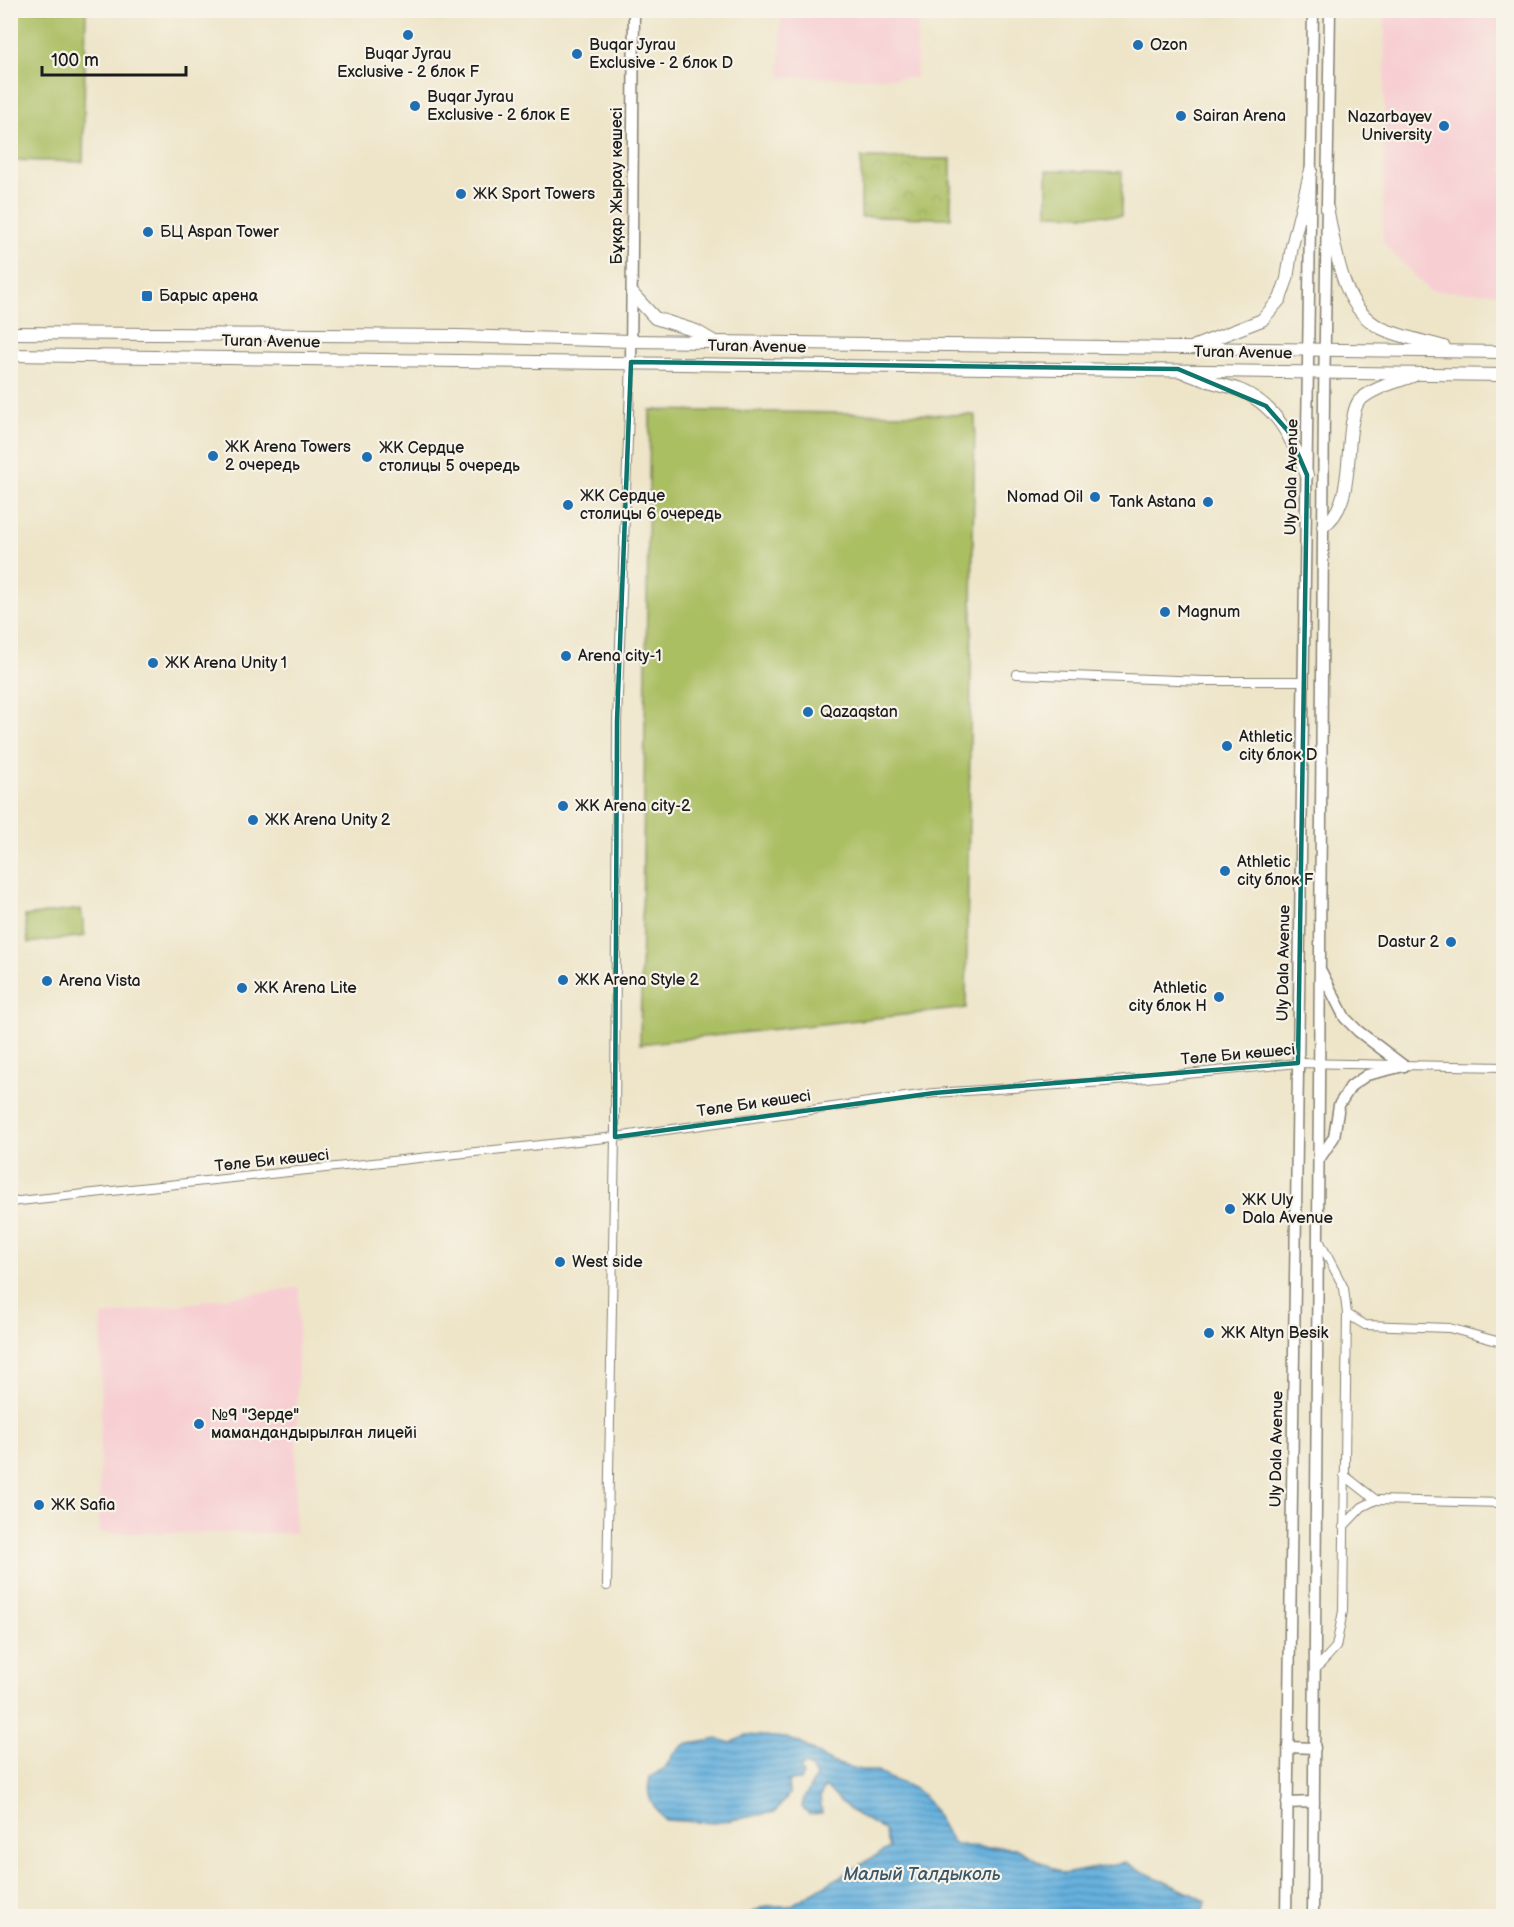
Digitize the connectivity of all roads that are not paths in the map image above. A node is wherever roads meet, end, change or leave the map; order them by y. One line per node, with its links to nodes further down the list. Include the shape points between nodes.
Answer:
1 (634, 10): 6 (street, Бұқар Жырау көшесі)
2 (1313, 10): 4 (street, Uly Dala Avenue)
3 (1330, 10): 5 (street, Uly Dala Avenue)
4 (1311, 170): 10 (main road, via 1287,279 1272,310 1252,326); 11 (street, Uly Dala Avenue)
5 (1327, 208): 12 (street, Uly Dala Avenue); 13 (main road, via 1345,285 1361,311 1379,327)
6 (632, 293): 8 (street, Бұқар Жырау көшесі); 9 (main road, via 655,318)
7 (10, 333): 8 (main road, Turan Avenue)
8 (631, 341): 9 (main road, Turan Avenue); 16 (street, Бұқар Жырау көшесі)
9 (714, 342): 10 (main road, Turan Avenue)
10 (1188, 349): 11 (main road, Turan Avenue)
11 (1309, 350): 12 (main road, Turan Avenue); 18 (street, Uly Dala Avenue)
12 (1325, 351): 13 (main road, Turan Avenue); 19 (street, Uly Dala Avenue)
13 (1462, 352): 14 (main road, Turan Avenue)
14 (1503, 352)
15 (10, 355): 16 (main road, Turan Avenue)
16 (631, 362): 17 (main road, Turan Avenue); 31 (street, via 617,721)
17 (1178, 369): 18 (main road, Turan Avenue); 22 (main road, via 1201,381 1241,391 1266,406 1288,431)
18 (1308, 371): 19 (main road, Turan Avenue); 22 (street, Uly Dala Avenue)
19 (1325, 371): 20 (main road, Turan Avenue); 23 (street, Uly Dala Avenue)
20 (1417, 374): 21 (main road, Turan Avenue); 23 (main road, via 1358,403 1349,438 1342,500 1337,512)
21 (1503, 375)
22 (1307, 475): 25 (street, Uly Dala Avenue)
23 (1323, 526): 26 (street, Uly Dala Avenue)
24 (1017, 674): 25 (street)
25 (1304, 681): 27 (street, Uly Dala Avenue)
26 (1320, 968): 28 (street, Uly Dala Avenue); 29 (street, via 1346,1018)
27 (1298, 1063): 28 (street, Төле Би көшесі); 31 (street, Төле Би көшесі, via 1105,1082 934,1093); 43 (street, Uly Dala Avenue)
28 (1320, 1063): 29 (street, Төле Би көшесі); 32 (street, Uly Dala Avenue)
29 (1404, 1066): 30 (street, Төле Би көшесі); 32 (street, via 1367,1075 1352,1086 1339,1105 1334,1137)
30 (1503, 1067)
31 (615, 1137): 33 (street, Төле Би көшесі); 41 (street)
32 (1320, 1159): 34 (street, Uly Dala Avenue)
33 (10, 1202)
34 (1318, 1239): 35 (street, via 1344,1288); 42 (street, Uly Dala Avenue)
35 (1347, 1314): 36 (street, via 1365,1325 1449,1329); 37 (street)
36 (1503, 1343)
37 (1344, 1475): 38 (street); 40 (street)
38 (1377, 1500): 39 (street); 40 (street, via 1362,1507)
39 (1503, 1503)
40 (1343, 1527): 42 (street, via 1343,1611 1336,1647)
41 (607, 1586)
42 (1315, 1670): 44 (street, Uly Dala Avenue)
43 (1288, 1747): 44 (street); 46 (street, Uly Dala Avenue)
44 (1314, 1748): 45 (street, Uly Dala Avenue)
45 (1314, 1802): 46 (street); 48 (street, Uly Dala Avenue)
46 (1287, 1803): 47 (street, Uly Dala Avenue)
47 (1286, 1917)
48 (1313, 1917)

